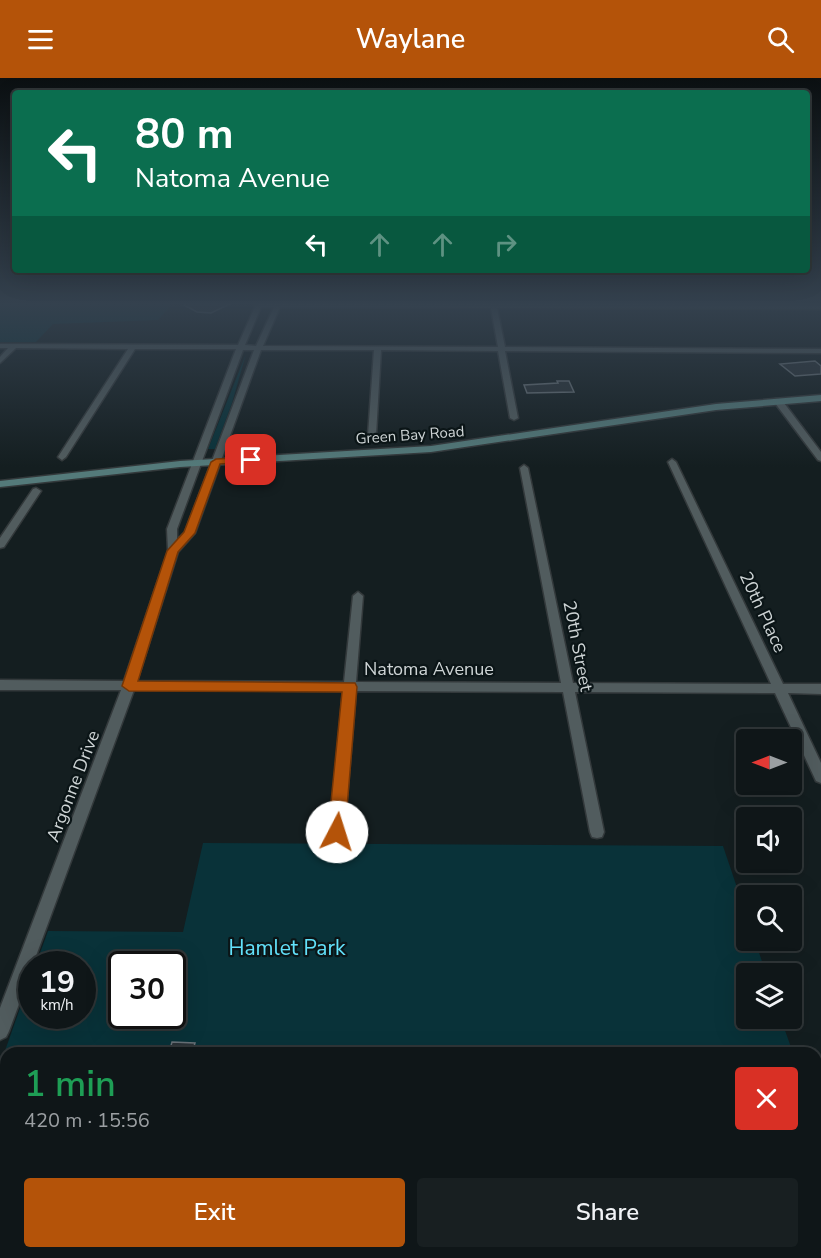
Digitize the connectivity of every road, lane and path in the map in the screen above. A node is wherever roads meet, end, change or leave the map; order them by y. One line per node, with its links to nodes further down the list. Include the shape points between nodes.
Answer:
1 (127, 357): 10 (street)
2 (237, 357): 14 (street, Argonne Drive)
3 (255, 357): 12 (street, Argonne Drive)
4 (377, 357): 9 (street)
5 (503, 357): 8 (street)
6 (821, 398): 7 (main road, Green Bay Road)
7 (778, 401): 11 (street); 12 (main road, Green Bay Road, via 412,451)
8 (514, 418)
9 (372, 435)
10 (62, 457)
11 (821, 458)
12 (216, 462): 14 (main road, Green Bay Road); 19 (street, Argonne Drive, via 190,533)
13 (672, 462): 25 (street, 20th Place)
14 (196, 463): 16 (main road, Green Bay Road); 19 (street, Argonne Drive, via 172,529)
15 (524, 468): 24 (street, 20th Street)
16 (0, 484)
17 (36, 491): 18 (street)
18 (0, 545)
19 (173, 551): 22 (street, Argonne Drive)
20 (358, 596): 23 (street)
21 (0, 685): 22 (street, Natoma Avenue)
22 (129, 686): 23 (street, Natoma Avenue); 30 (street, Argonne Drive)
23 (350, 687): 24 (street, Natoma Avenue); 28 (street)
24 (568, 688): 25 (street, Natoma Avenue); 29 (street, 20th Street)
25 (779, 689): 26 (street, Natoma Avenue); 27 (street, 20th Place)
26 (821, 689)
27 (821, 777)
28 (337, 832)
29 (597, 832)
30 (0, 1031)

